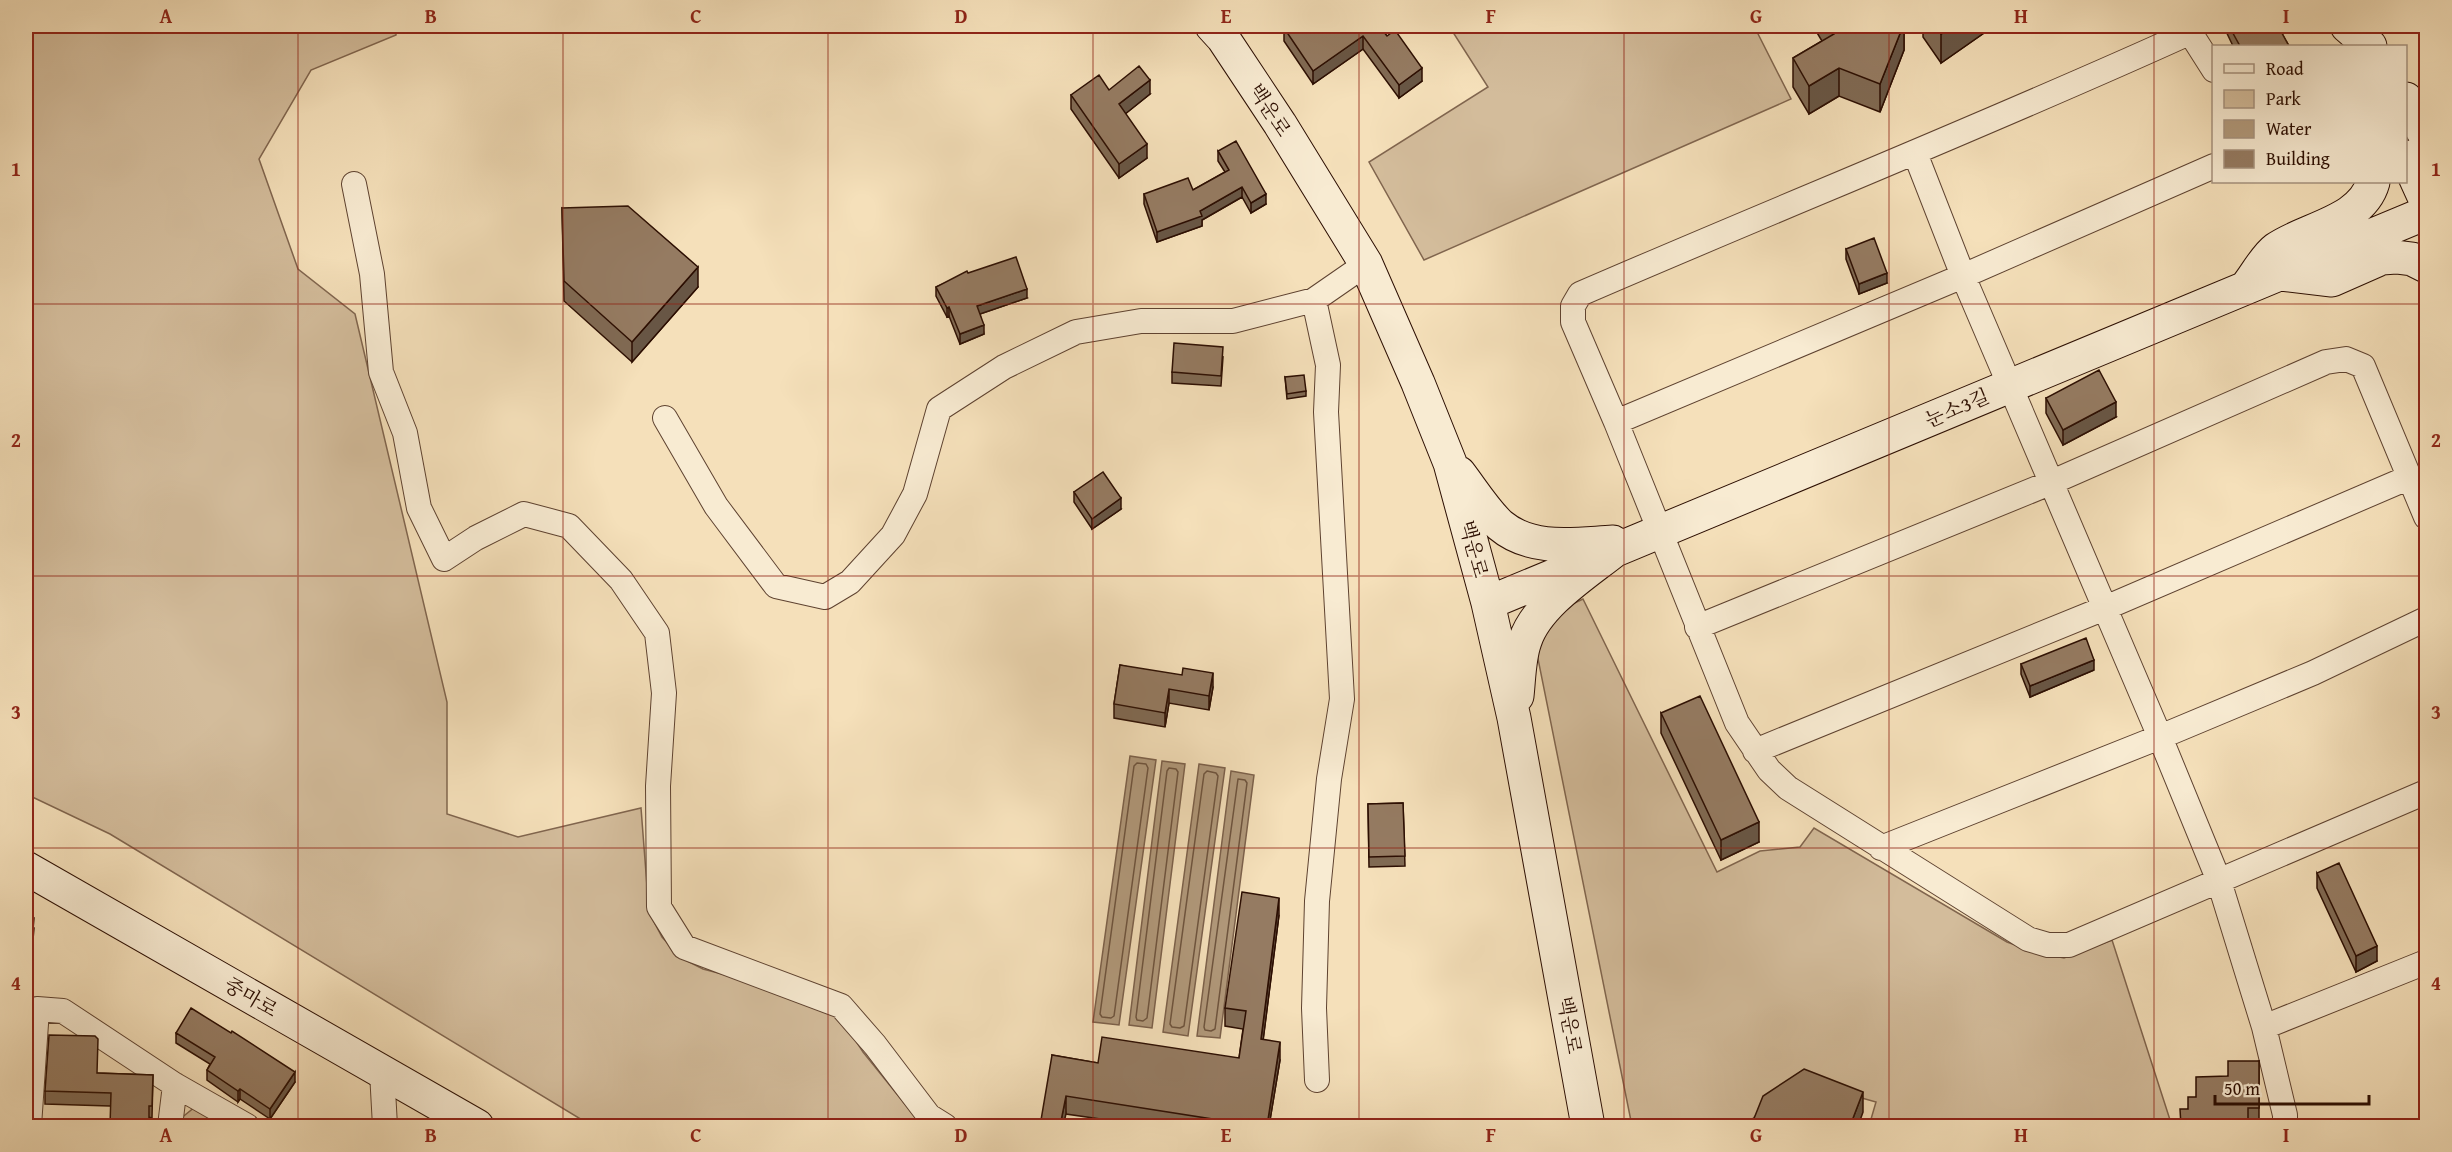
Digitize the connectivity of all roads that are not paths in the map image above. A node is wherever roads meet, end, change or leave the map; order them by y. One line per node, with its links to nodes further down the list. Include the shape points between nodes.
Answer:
1 (1212, 26): 19 (street, 백운로, via 1280,124)
2 (2331, 26): 6 (street)
3 (2340, 26): 7 (street)
4 (2347, 26): 8 (street)
5 (2188, 29): 9 (street); 12 (street, via 2070,87)
6 (2333, 45)
7 (2351, 45)
8 (2369, 45)
9 (2212, 67)
10 (2407, 101): 11 (street)
11 (2427, 137)
12 (1915, 153): 22 (street); 27 (street, via 1580,294 1573,306 1573,322)
13 (2407, 159): 17 (street)
14 (2212, 167): 22 (street)
15 (2373, 183): 23 (street, via 2364,201 2350,212 2275,250)
16 (354, 184): 55 (street, via 372,274 381,372 405,433 419,508 444,559 524,514 569,526 621,580 657,633 664,693 658,786 659,907 684,947 841,1006 929,1116)
17 (2427, 201)
18 (2427, 213): 21 (street, 눈소3길)
19 (1366, 264): 24 (street); 28 (street, 백운로)
20 (2427, 266): 21 (street, via 2396,257 2382,258 2332,280)
21 (2280, 274): 23 (street, 눈소3길)
22 (1963, 276): 25 (street); 27 (street)
23 (2246, 288): 25 (street, 눈소3길)
24 (1314, 300): 26 (street, via 1233,321 1141,321 1076,332 1004,367 939,409 915,494 893,535 850,582 825,597 776,586 716,506); 48 (street, via 1328,365 1326,412 1342,699 1329,779 1317,901)
25 (2010, 386): 30 (street); 32 (street, 눈소3길)
26 (665, 418)
27 (1616, 422): 32 (street)
28 (1450, 463): 33 (street, via 1500,525 1528,540 1549,545 1613,542); 34 (street, 백운로)
29 (2410, 477): 30 (street, via 2363,366 2346,359 2326,362); 31 (street); 35 (street)
30 (2050, 483): 35 (street); 37 (street)
31 (2427, 517)
32 (1660, 531): 33 (street, 눈소3길); 37 (street)
33 (1615, 550): 34 (street, 눈소3길); 38 (street, via 1535,619 1524,642)
34 (1488, 603): 38 (street, 백운로)
35 (2105, 608): 39 (street); 40 (street)
36 (2427, 619): 39 (street, via 2313,673)
37 (1697, 627): 40 (street, via 1737,723)
38 (1514, 718): 56 (street, 백운로)
39 (2160, 737): 42 (street); 44 (street)
40 (1755, 751): 42 (street, via 1788,788)
41 (2427, 792): 44 (street)
42 (1881, 848): 44 (street, via 2028,939 2048,945 2069,945)
43 (26, 868): 47 (street, 중마로)
44 (2219, 881): 46 (street)
45 (2427, 962): 46 (street)
46 (2264, 1027): 57 (street, via 2286,1115)
47 (382, 1072): 53 (street); 54 (street, 중마로)
48 (1317, 1080)
49 (175, 1085): 50 (street, via 63,1011 37,1009); 51 (street); 52 (street)
50 (29, 1126)
51 (170, 1126)
52 (247, 1126)
53 (385, 1126)
54 (477, 1126)
55 (945, 1126)
56 (1588, 1126)
57 (2285, 1126)

